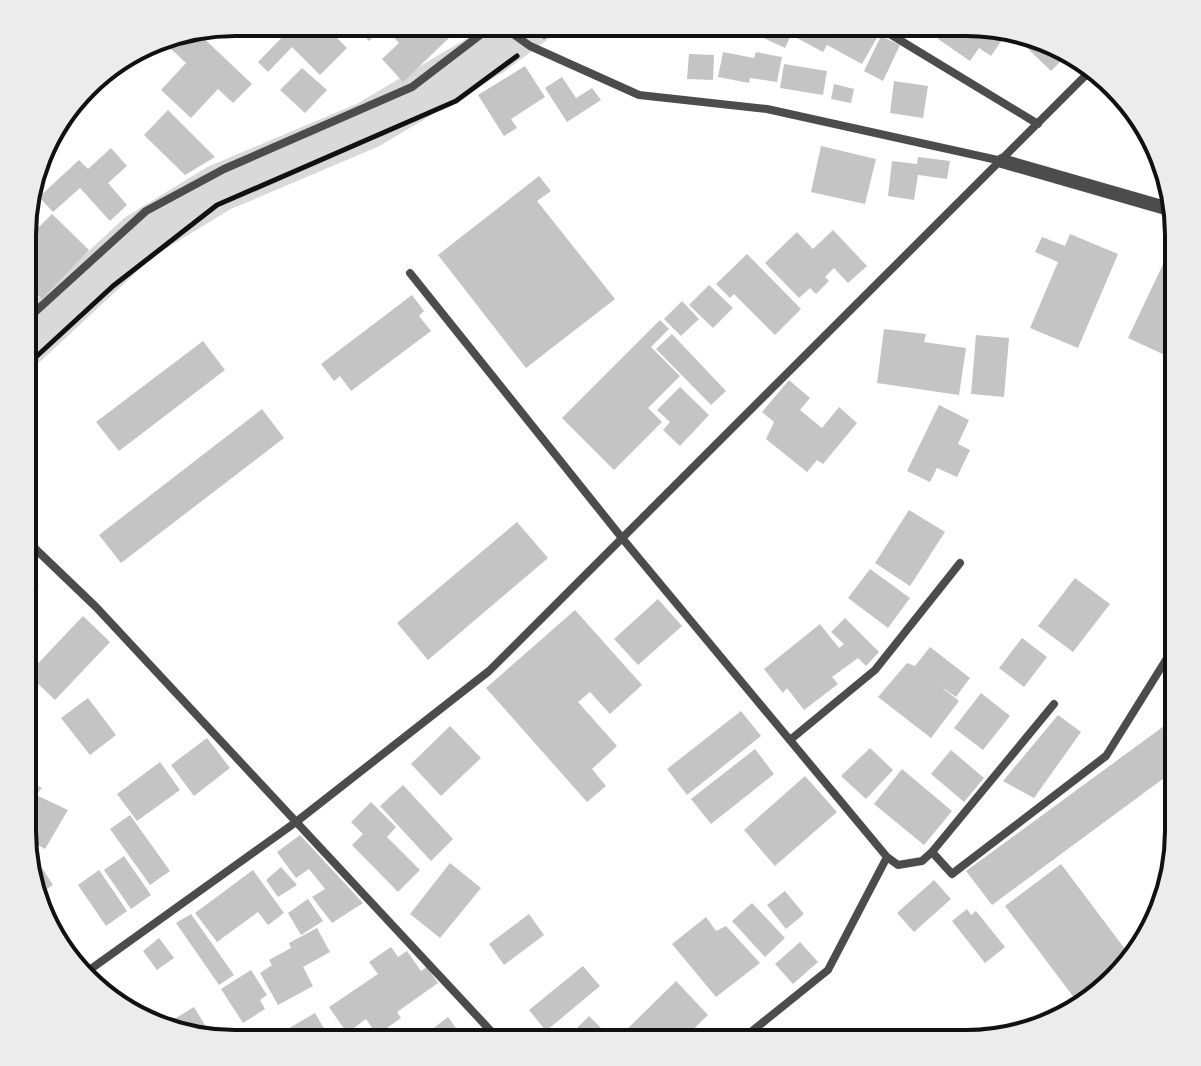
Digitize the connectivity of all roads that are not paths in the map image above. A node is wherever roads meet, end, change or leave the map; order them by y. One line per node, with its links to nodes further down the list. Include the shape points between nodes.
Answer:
1 (479, 36): 9 (street, via 412,87 224,169 146,211)
2 (516, 36): 6 (street, via 639,95 767,109)
3 (893, 36): 5 (street)
4 (1085, 76): 5 (street)
5 (1038, 124): 6 (street)
6 (1002, 161): 7 (street); 10 (street)
7 (1163, 207)
8 (410, 273): 10 (street)
9 (36, 311)
10 (622, 538): 15 (street); 16 (street, via 489,671)
11 (36, 550): 16 (street)
12 (960, 563): 15 (street, via 875,670)
13 (1165, 661): 17 (street, via 1106,756 952,874)
14 (1054, 704): 17 (street)
15 (790, 740): 18 (street)
16 (296, 822): 19 (street); 20 (street)
17 (932, 852): 18 (street, via 922,861 898,865)
18 (887, 857): 21 (street, via 828,970)
19 (91, 968)
20 (490, 1030)
21 (753, 1030)

